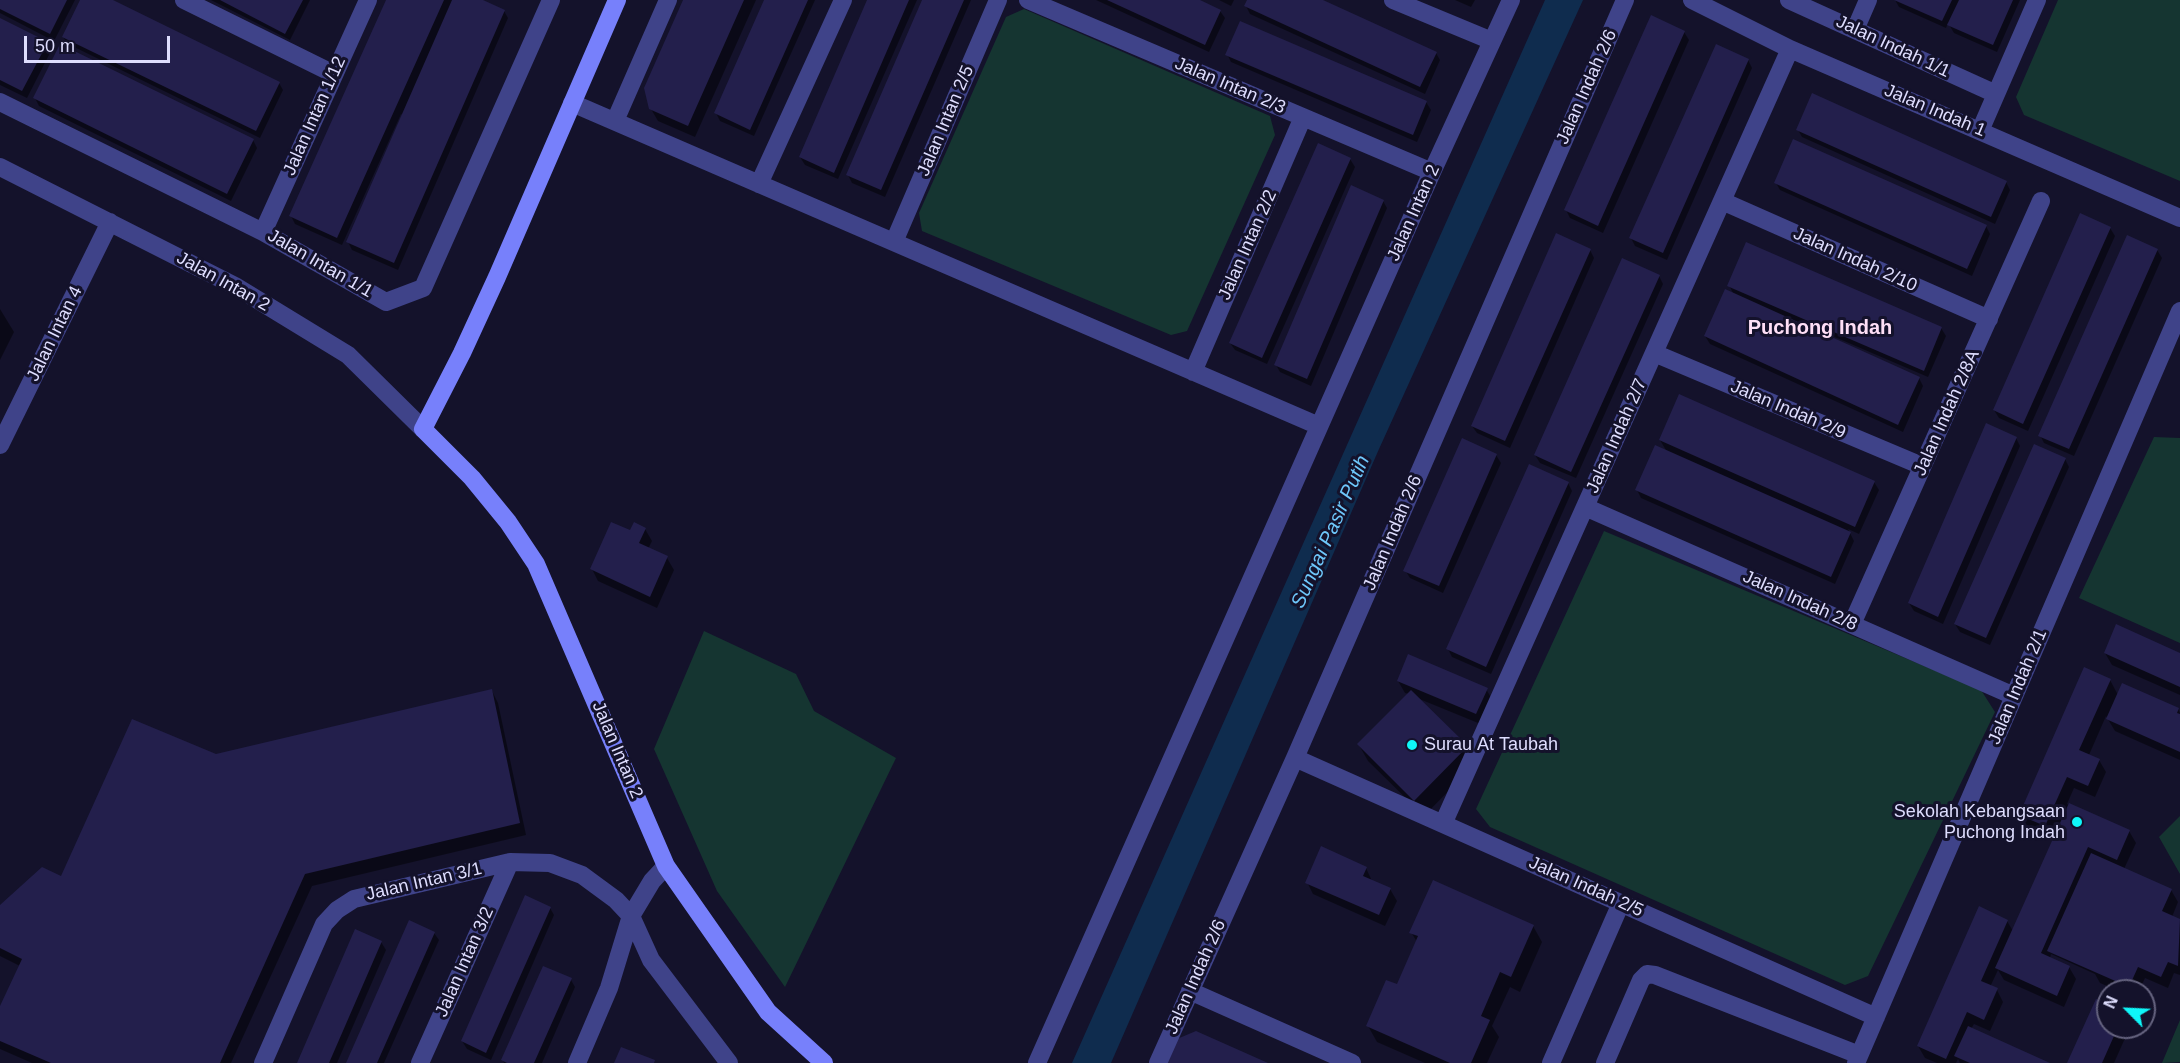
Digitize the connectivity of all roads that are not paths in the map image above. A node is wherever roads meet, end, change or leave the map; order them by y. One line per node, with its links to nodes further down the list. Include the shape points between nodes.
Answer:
1 (184, 0): 19 (street)
2 (368, 0): 19 (street, Jalan Intan 1/12)
3 (551, 0): 33 (street, Jalan Intan 1/1, via 423,288 386,302)
4 (617, 0): 22 (street)
5 (668, 0): 24 (street)
6 (843, 0): 28 (street)
7 (998, 0): 34 (street, Jalan Intan 2/5)
8 (1028, 0): 23 (street, Jalan Intan 2/3)
9 (1393, 0): 17 (street)
10 (1511, 0): 17 (street, Jalan Intan 2)
11 (1624, 0): 46 (street, Jalan Indah 2/6)
12 (1692, 0): 18 (street, Jalan Indah 1)
13 (1789, 0): 16 (street, Jalan Indah 1/1)
14 (1868, 0): 16 (street)
15 (2037, 0): 20 (street)
16 (1856, 30): 20 (street, Jalan Indah 1/1)
17 (1492, 40): 27 (street, Jalan Intan 2)
18 (1790, 49): 25 (street, Jalan Indah 1); 29 (street, Jalan Indah 2/7)
19 (334, 74): 33 (street, Jalan Intan 1/12)
20 (1996, 94): 25 (street)
21 (0, 102): 33 (street, Jalan Intan 1/1)
22 (572, 103): 24 (street); 40 (street, via 462,353)
23 (1304, 117): 27 (street, Jalan Intan 2/3); 38 (street, Jalan Intan 2/2)
24 (615, 121): 28 (street)
25 (1980, 131): 31 (street, Jalan Indah 1)
26 (0, 167): 32 (street, Jalan Intan 2)
27 (1432, 172): 39 (street, Jalan Intan 2)
28 (759, 184): 34 (street)
29 (1722, 201): 36 (street, Jalan Indah 2/10); 37 (street, Jalan Indah 2/7)
30 (2041, 201): 36 (street, Jalan Indah 2/8A)
31 (2180, 218)
32 (110, 222): 40 (street, Jalan Intan 2, via 235,286 348,355); 41 (street, Jalan Intan 4)
33 (263, 232)
34 (894, 242): 38 (street)
35 (2180, 311): 45 (street, Jalan Indah 2/1)
36 (1989, 318): 42 (street, Jalan Indah 2/8A)
37 (1654, 353): 42 (street, Jalan Indah 2/9); 43 (street, Jalan Indah 2/7)
38 (1193, 372): 39 (street)
39 (1319, 426): 60 (street, Jalan Intan 2)
40 (423, 429): 49 (street, Jalan Intan 2, via 472,478 536,564)
41 (0, 445)
42 (1922, 466): 44 (street, Jalan Indah 2/8A)
43 (1585, 507): 44 (street, Jalan Indah 2/8); 47 (street, Jalan Indah 2/7)
44 (1852, 624): 45 (street, Jalan Indah 2/8)
45 (2014, 696): 53 (street, Jalan Indah 2/1)
46 (1295, 758): 47 (street, Jalan Indah 2/5); 52 (street, Jalan Indah 2/6)
47 (1443, 824): 50 (street, Jalan Indah 2/5)
48 (510, 862): 51 (street, Jalan Intan 3/1, via 550,863 582,875); 55 (street, Jalan Intan 3/1, via 354,899 337,910 324,924); 56 (street, Jalan Intan 3/2)
49 (666, 866): 51 (street); 59 (street, Jalan Intan 2, via 768,1012)
50 (1621, 903): 53 (street, Jalan Indah 2/5); 63 (street)
51 (631, 916): 57 (street, via 609,988); 58 (street, via 651,960)
52 (1190, 991): 61 (street, Jalan Indah 2/6); 62 (street)
53 (1876, 1017): 54 (street, Jalan Indah 2/1)
54 (1858, 1059): 64 (street, via 1647,974)
55 (263, 1063)
56 (420, 1063)
57 (577, 1063)
58 (729, 1063)
59 (824, 1063)
60 (1037, 1063)
61 (1158, 1063)
62 (1352, 1063)
63 (1551, 1063)
64 (1605, 1063)

